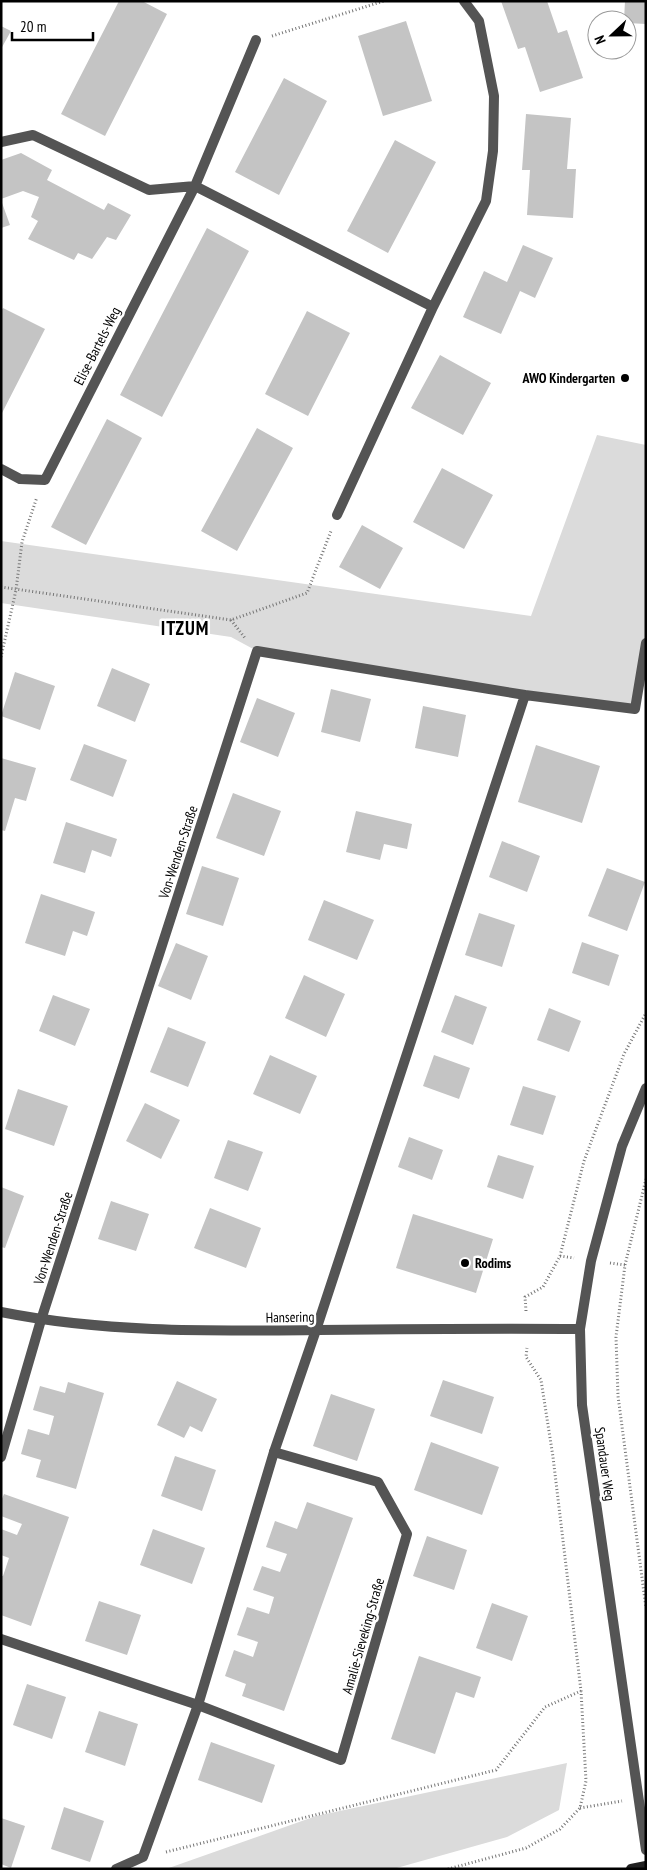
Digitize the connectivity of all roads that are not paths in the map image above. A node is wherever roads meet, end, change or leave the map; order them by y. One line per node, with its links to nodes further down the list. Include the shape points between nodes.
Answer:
1 (464, 1): 5 (street, via 479,21 494,96 493,151 486,201)
2 (256, 40): 4 (street, Elise-Bartels-Weg)
3 (1, 142): 4 (street, via 33,135 149,190)
4 (195, 186): 5 (street); 6 (street, Elise-Bartels-Weg, via 45,480 20,479)
5 (433, 307): 7 (street)
6 (1, 469)
7 (336, 515)
8 (646, 643): 9 (street, Von-Wenden-Straße, via 635,709)
9 (525, 696): 12 (street, Von-Wenden-Straße, via 257,652); 14 (street)
10 (646, 1088): 13 (street, Spandauer Weg, via 622,1146 591,1261)
11 (1, 1312): 12 (street, Hansering)
12 (41, 1320): 14 (street, Hansering, via 156,1330); 16 (street)
13 (580, 1329): 14 (street, Hansering); 19 (street, Spandauer Weg, via 582,1405)
14 (316, 1330): 15 (street)
15 (274, 1452): 18 (street); 18 (street, Amalie-Sieveking-Straße, via 378,1482 407,1534 341,1760)
16 (1, 1457)
17 (1, 1639): 18 (street, Amalie-Sieveking-Straße)
18 (198, 1705): 21 (street, via 143,1857)
19 (646, 1850)
20 (646, 1866): 22 (main road)
21 (116, 1869)
22 (631, 1869)

